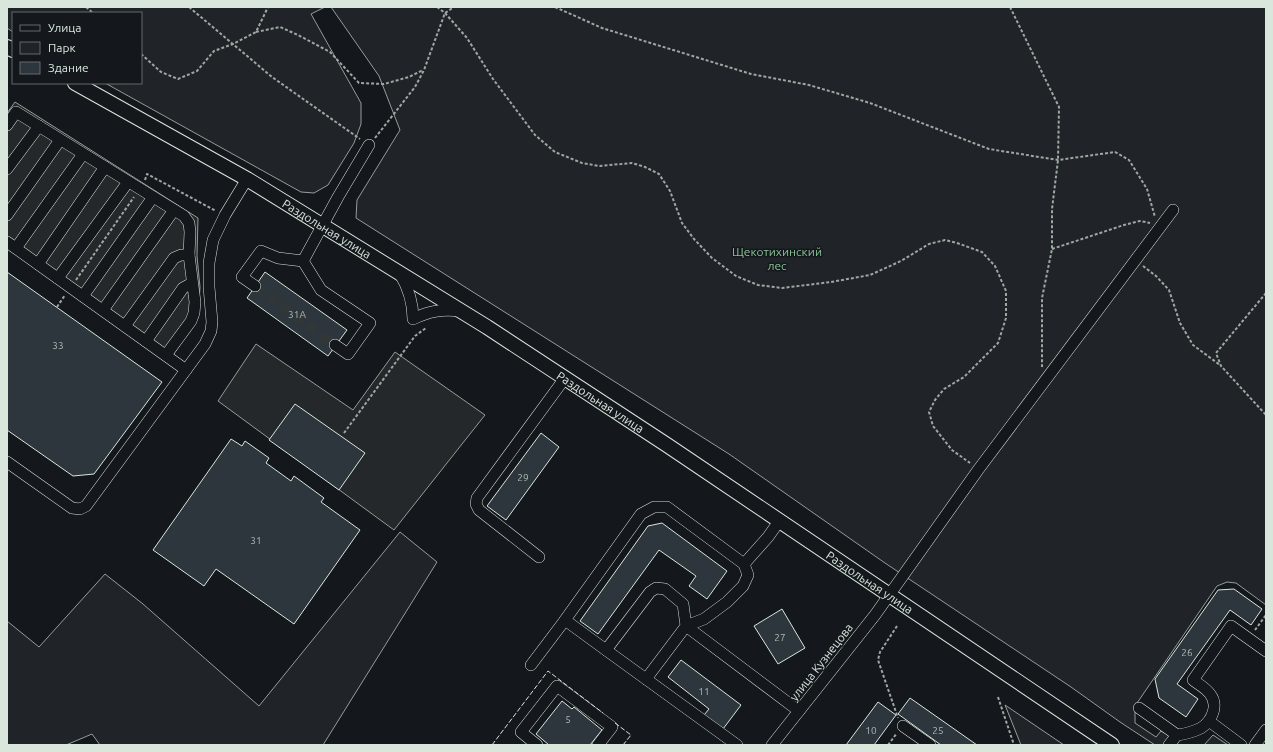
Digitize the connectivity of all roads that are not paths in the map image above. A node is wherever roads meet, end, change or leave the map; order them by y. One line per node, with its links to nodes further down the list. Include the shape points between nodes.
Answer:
1 (77, 84): 9 (main road, Раздольная улица)
2 (7, 125): 3 (street, via 16,112)
3 (39, 126): 4 (street); 8 (street)
4 (60, 140): 6 (street); 14 (street)
5 (369, 145): 15 (street)
6 (83, 154): 7 (street); 17 (street)
7 (105, 168): 10 (street); 20 (street)
8 (7, 169)
9 (247, 180): 15 (main road, Раздольная улица); 32 (street, via 213,240 209,263 211,331)
10 (128, 182): 11 (street); 22 (street)
11 (153, 197): 12 (street); 25 (street)
12 (174, 210): 18 (street, via 184,216 189,224); 26 (street)
13 (1173, 210): 38 (street, улица Кузнецова, via 978,470)
14 (7, 215)
15 (323, 226): 19 (street); 21 (main road, Раздольная улица)
16 (7, 242): 17 (street)
17 (16, 248): 20 (street)
18 (189, 255): 23 (street); 28 (street, via 174,258)
19 (303, 260): 24 (street, via 278,258 261,251 242,277); 30 (street, via 321,290 370,323 348,354)
20 (38, 264): 22 (street)
21 (398, 271): 27 (main road, Раздольная улица); 27 (street, via 410,294 414,319 434,311)
22 (58, 278): 25 (street)
23 (192, 283): 29 (street, via 183,288); 31 (street, via 194,314)
24 (255, 286)
25 (83, 296): 26 (street)
26 (103, 310): 28 (street)
27 (462, 311): 33 (main road, Раздольная улица)
28 (125, 326): 29 (street)
29 (146, 341): 31 (street)
30 (335, 345)
31 (166, 355): 32 (street)
32 (186, 370): 34 (street, via 86,506 80,509 72,508)
33 (565, 378): 35 (main road, Раздольная улица); 36 (street, via 477,498 476,504 479,510)
34 (7, 462)
35 (780, 520): 37 (street); 38 (main road, Раздольная улица)
36 (539, 557)
37 (744, 564): 39 (street, via 667,507 654,507 641,514); 40 (street, via 748,575 743,586 704,619)
38 (889, 595): 46 (street, улица Кузнецова); 56 (main road, Раздольная улица)
39 (565, 620): 41 (street); 43 (street)
40 (686, 626): 41 (street, via 683,604 665,589 656,588 650,592); 44 (street); 46 (street)
41 (606, 650): 44 (street)
42 (1266, 651): 47 (street, via 1231,626 1193,680 1210,693 1214,700 1214,709)
43 (531, 665)
44 (646, 679): 53 (street)
45 (1138, 708): 50 (street)
46 (799, 711): 54 (street, улица Кузнецова)
47 (1209, 721): 50 (street, via 1189,733); 58 (street)
48 (903, 726): 55 (street)
49 (1266, 730): 59 (street)
50 (1177, 735): 57 (street)
51 (537, 745): 52 (street, via 521,732 557,686 612,727)
52 (598, 745)
53 (737, 745)
54 (772, 745)
55 (930, 745)
56 (1112, 745)
57 (1169, 745)
58 (1241, 745)
59 (1255, 745)

